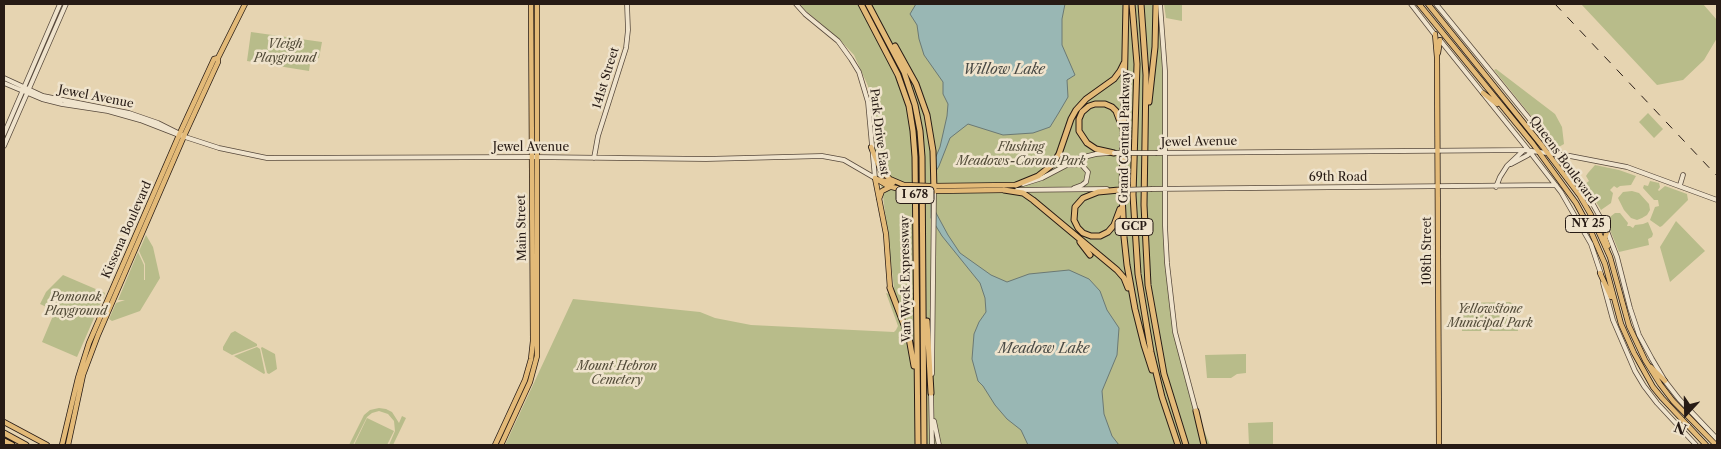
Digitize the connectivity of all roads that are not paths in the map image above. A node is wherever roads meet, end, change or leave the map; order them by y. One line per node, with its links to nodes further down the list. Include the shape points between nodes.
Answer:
1 (60, 4): 24 (street)
2 (66, 4): 25 (street)
3 (245, 4): 29 (main road, Kissena Boulevard)
4 (531, 4): 42 (main road, Main Street)
5 (537, 4): 42 (main road, Main Street)
6 (627, 4): 43 (street, 141st Street, via 626,48)
7 (796, 4): 33 (street, Park Drive East, via 838,41 856,66 868,102)
8 (861, 4): 76 (highway, Van Wyck Expressway / I 678, via 898,75 912,123)
9 (868, 4): 19 (highway, Van Wyck Expressway / I 678)
10 (1126, 4): 21 (highway)
11 (1132, 4): 78 (highway, Grand Central Parkway / GCP, via 1137,75 1133,183 1136,251 1146,330)
12 (1140, 4): 30 (highway, Grand Central Parkway / GCP, via 1145,63)
13 (1156, 4): 30 (highway, via 1155,47)
14 (1160, 4): 36 (street, via 1165,71)
15 (1411, 4): 20 (street, Queens Boulevard)
16 (1419, 4): 27 (main road, Queens Boulevard / NY 25)
17 (1428, 4): 40 (main road, Queens Boulevard / NY 25)
18 (1436, 4): 41 (street, Queens Boulevard)
19 (883, 30): 54 (highway, via 910,72 924,107 933,151); 65 (highway, Van Wyck Expressway / I 678, via 904,72 917,114 922,148)
20 (1436, 38): 26 (street, Queens Boulevard); 34 (main road, 108th Street)
21 (1126, 55): 31 (highway); 48 (highway, via 1116,78 1076,110 1052,166)
22 (4, 78): 24 (street, Jewel Avenue)
23 (4, 83): 24 (street, Jewel Avenue)
24 (23, 90): 25 (street, Jewel Avenue); 28 (street)
25 (28, 92): 29 (street, Jewel Avenue, via 129,113); 32 (street)
26 (1483, 93): 27 (main road); 37 (street, Queens Boulevard)
27 (1505, 111): 39 (main road, Queens Boulevard / NY 25)
28 (4, 134)
29 (181, 135): 42 (street, Jewel Avenue, via 234,152 267,158); 87 (main road, Kissena Boulevard, via 89,343); 88 (main road, Kissena Boulevard, via 83,375)
30 (1145, 137): 96 (highway, Grand Central Parkway / GCP, via 1149,296 1164,374)
31 (1123, 141): 38 (highway, via 1120,119 1112,107 1095,104 1082,112 1078,127 1084,139 1096,149); 59 (highway)
32 (4, 146)
33 (871, 147): 47 (street, Park Drive East); 52 (main road, via 883,173)
34 (1438, 150): 35 (street, Jewel Avenue); 36 (street, Jewel Avenue); 55 (main road, 108th Street)
35 (1524, 150): 37 (street, Jewel Avenue); 44 (street)
36 (1165, 152): 38 (street, Jewel Avenue, bridge); 57 (street)
37 (1530, 152): 39 (street, Jewel Avenue); 44 (street); 49 (street, Queens Boulevard)
38 (1114, 153): 45 (street, Jewel Avenue, via 1086,156)
39 (1539, 153): 40 (street, Jewel Avenue); 62 (main road, Queens Boulevard / NY 25, via 1569,191)
40 (1547, 153): 41 (street, Jewel Avenue); 67 (main road, Queens Boulevard / NY 25, via 1580,196)
41 (1557, 154): 50 (street, Jewel Avenue, via 1627,167); 64 (street, Queens Boulevard, via 1590,199)
42 (534, 158): 43 (street, Jewel Avenue); 89 (main road, Main Street, via 531,359 518,397); 90 (main road, Main Street, via 537,356 530,382)
43 (594, 158): 47 (street, Jewel Avenue, via 706,160 825,156 844,160)
44 (1507, 166): 53 (street)
45 (1061, 168): 48 (street, Jewel Avenue, via 1036,181); 56 (street, via 1079,164 1088,172 1083,184)
46 (1683, 176): 50 (street)
47 (875, 178): 51 (main road, Jewel Avenue); 52 (main road, Jewel Avenue); 60 (main road, Park Drive East)
48 (1016, 185): 54 (main road, Jewel Avenue)
49 (1556, 185): 53 (street, 69th Road); 66 (street, Queens Boulevard)
50 (1680, 185): 61 (street, Jewel Avenue)
51 (891, 187): 52 (main road, Jewel Avenue); 60 (main road, via 883,190)
52 (904, 187): 54 (main road, Jewel Avenue, bridge)
53 (1496, 187): 55 (street, 69th Road)
54 (934, 188): 58 (main road, Jewel Avenue); 75 (street)
55 (1438, 188): 57 (street, 69th Road); 98 (main road, 108th Street)
56 (1067, 189): 58 (street, Jewel Avenue); 59 (street, Jewel Avenue)
57 (1165, 189): 59 (street, 69th Road, bridge); 79 (street, via 1167,263 1173,318)
58 (1004, 190): 63 (highway, via 1027,195)
59 (1120, 192): 59 (highway, via 1118,217 1109,231 1094,236 1079,230 1074,215 1080,200 1093,193); 72 (highway, via 1125,251)
60 (879, 199): 70 (main road, Park Drive East, via 886,234)
61 (1717, 200)
62 (1589, 228): 66 (main road); 71 (main road, Queens Boulevard / NY 25, via 1605,264)
63 (1072, 232): 68 (highway); 72 (highway, via 1122,276)
64 (1607, 232): 67 (main road); 74 (street, Queens Boulevard, via 1618,257 1639,335)
65 (922, 242): 75 (highway); 92 (highway, Van Wyck Expressway / I 678)
66 (1591, 244): 69 (street, Queens Boulevard)
67 (1608, 253): 73 (main road, Queens Boulevard / NY 25, via 1628,324)
68 (1090, 255)
69 (1600, 273): 71 (main road); 99 (street, Queens Boulevard, via 1613,320 1635,371 1660,406)
70 (890, 288): 76 (highway, via 911,347)
71 (1615, 305): 100 (main road, Queens Boulevard / NY 25, via 1634,353 1653,387)
72 (1135, 309): 78 (highway)
73 (1645, 360): 74 (main road); 101 (main road, Queens Boulevard / NY 25, via 1673,401)
74 (1665, 381): 82 (street, Queens Boulevard)
75 (931, 393): 77 (street)
76 (917, 398): 91 (highway, Van Wyck Expressway / I 678)
77 (931, 408): 93 (street); 94 (street)
78 (1165, 408): 95 (highway, Grand Central Parkway / GCP)
79 (1196, 411): 97 (highway)
80 (4, 422): 86 (main road)
81 (4, 433): 85 (highway)
82 (1717, 439)
83 (4, 441): 84 (highway)
84 (12, 445)
85 (26, 445)
86 (47, 445)
87 (62, 445)
88 (68, 445)
89 (495, 445)
90 (501, 445)
91 (918, 445)
92 (924, 445)
93 (932, 445)
94 (939, 445)
95 (1178, 445)
96 (1186, 445)
97 (1204, 445)
98 (1439, 445)
99 (1696, 445)
100 (1706, 445)
101 (1716, 445)

